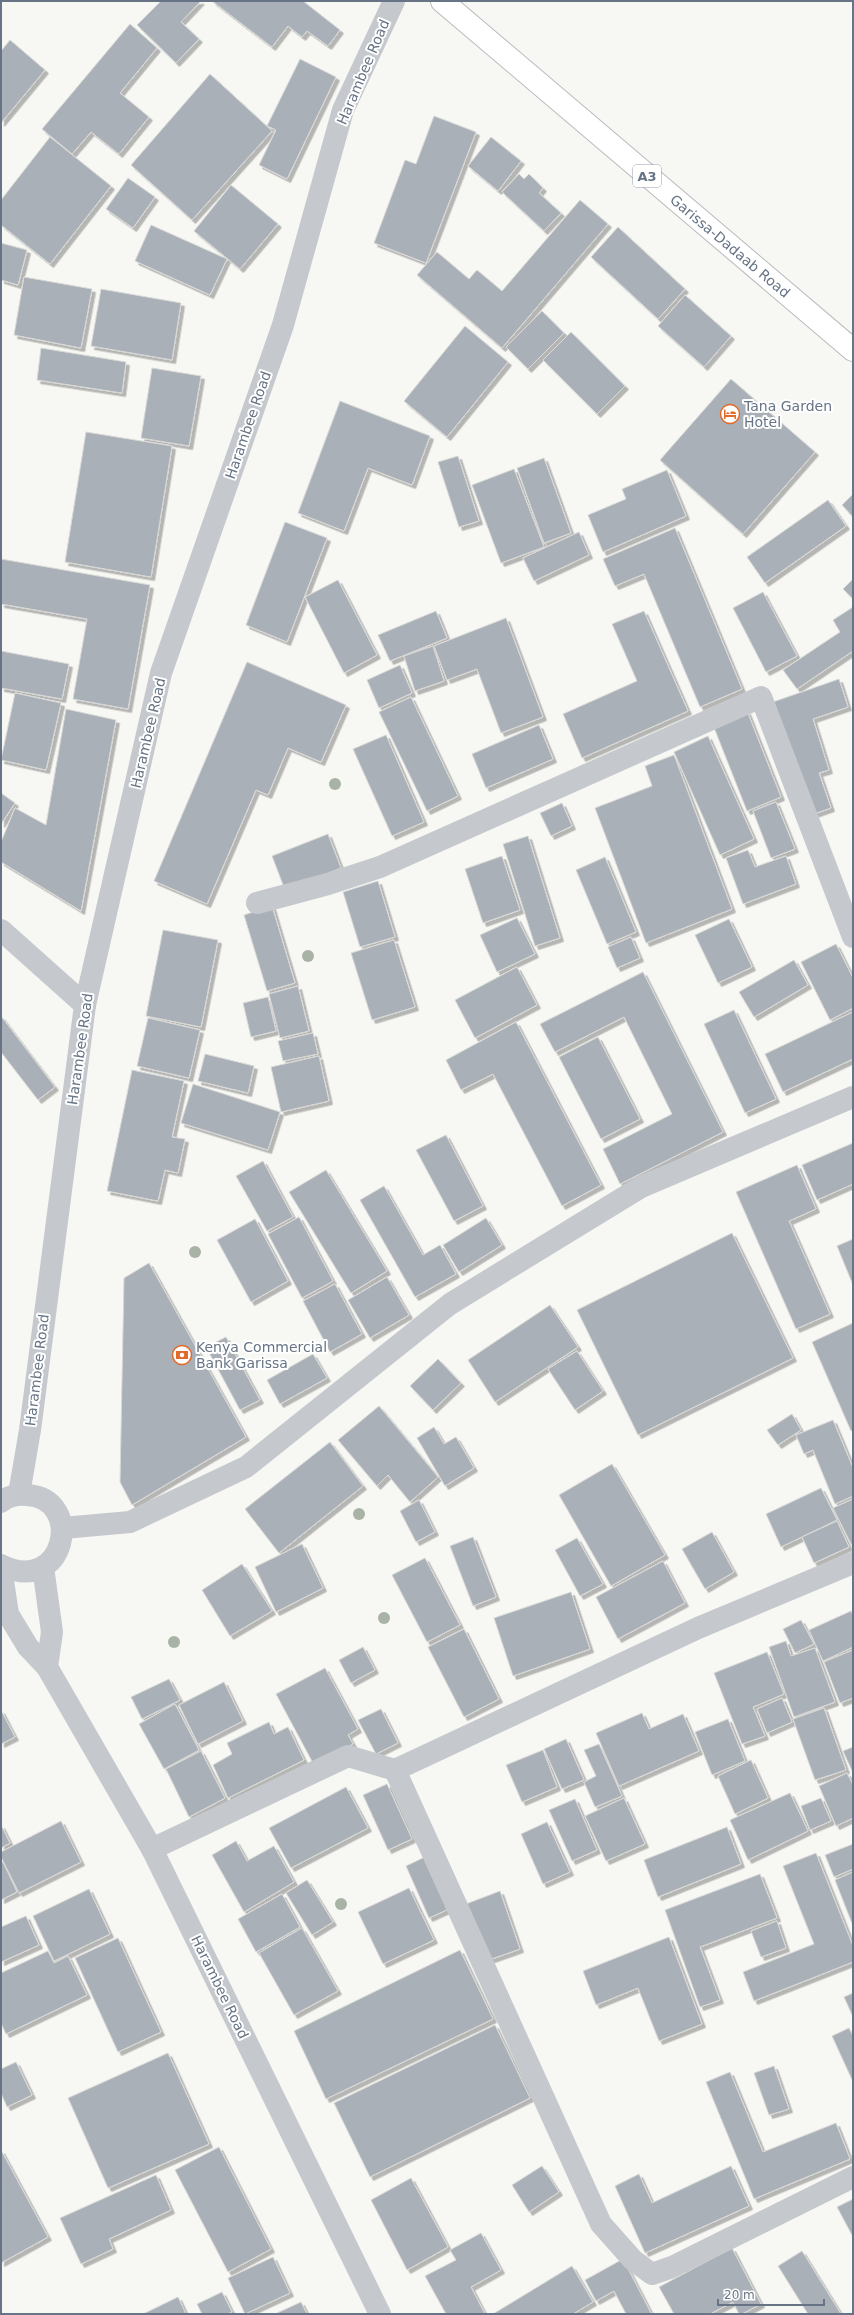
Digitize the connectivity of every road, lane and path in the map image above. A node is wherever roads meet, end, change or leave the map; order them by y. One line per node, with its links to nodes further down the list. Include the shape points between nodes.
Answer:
1 (394, 1): 7 (street, Harambee Road, via 344,110 283,325 161,674)
2 (442, 1): 3 (highway, Garissa-Dadaab Road / A3)
3 (853, 350)
4 (257, 903): 6 (street, via 380,867 761,697)
5 (1, 930): 7 (street)
6 (853, 937)
7 (85, 1005): 9 (street, Harambee Road, via 30,1430)
8 (853, 1097): 10 (street, via 641,1187 450,1304 246,1467 130,1522)
9 (10, 1498): 10 (street, via 33,1495 47,1502 57,1513)
10 (63, 1528): 13 (street, via 62,1543 55,1557)
11 (853, 1563): 16 (street, via 698,1628)
12 (1, 1565): 13 (street, via 14,1571 29,1572)
13 (43, 1567): 15 (street, via 52,1632)
14 (1, 1568): 15 (street, Harambee Road, via 8,1614 28,1647)
15 (47, 1667): 17 (street, Harambee Road)
16 (395, 1770): 17 (street, via 348,1756); 18 (street, via 601,2224 633,2260 652,2274 672,2267)
17 (152, 1849): 19 (street, Harambee Road)
18 (853, 2177)
19 (380, 2314)

